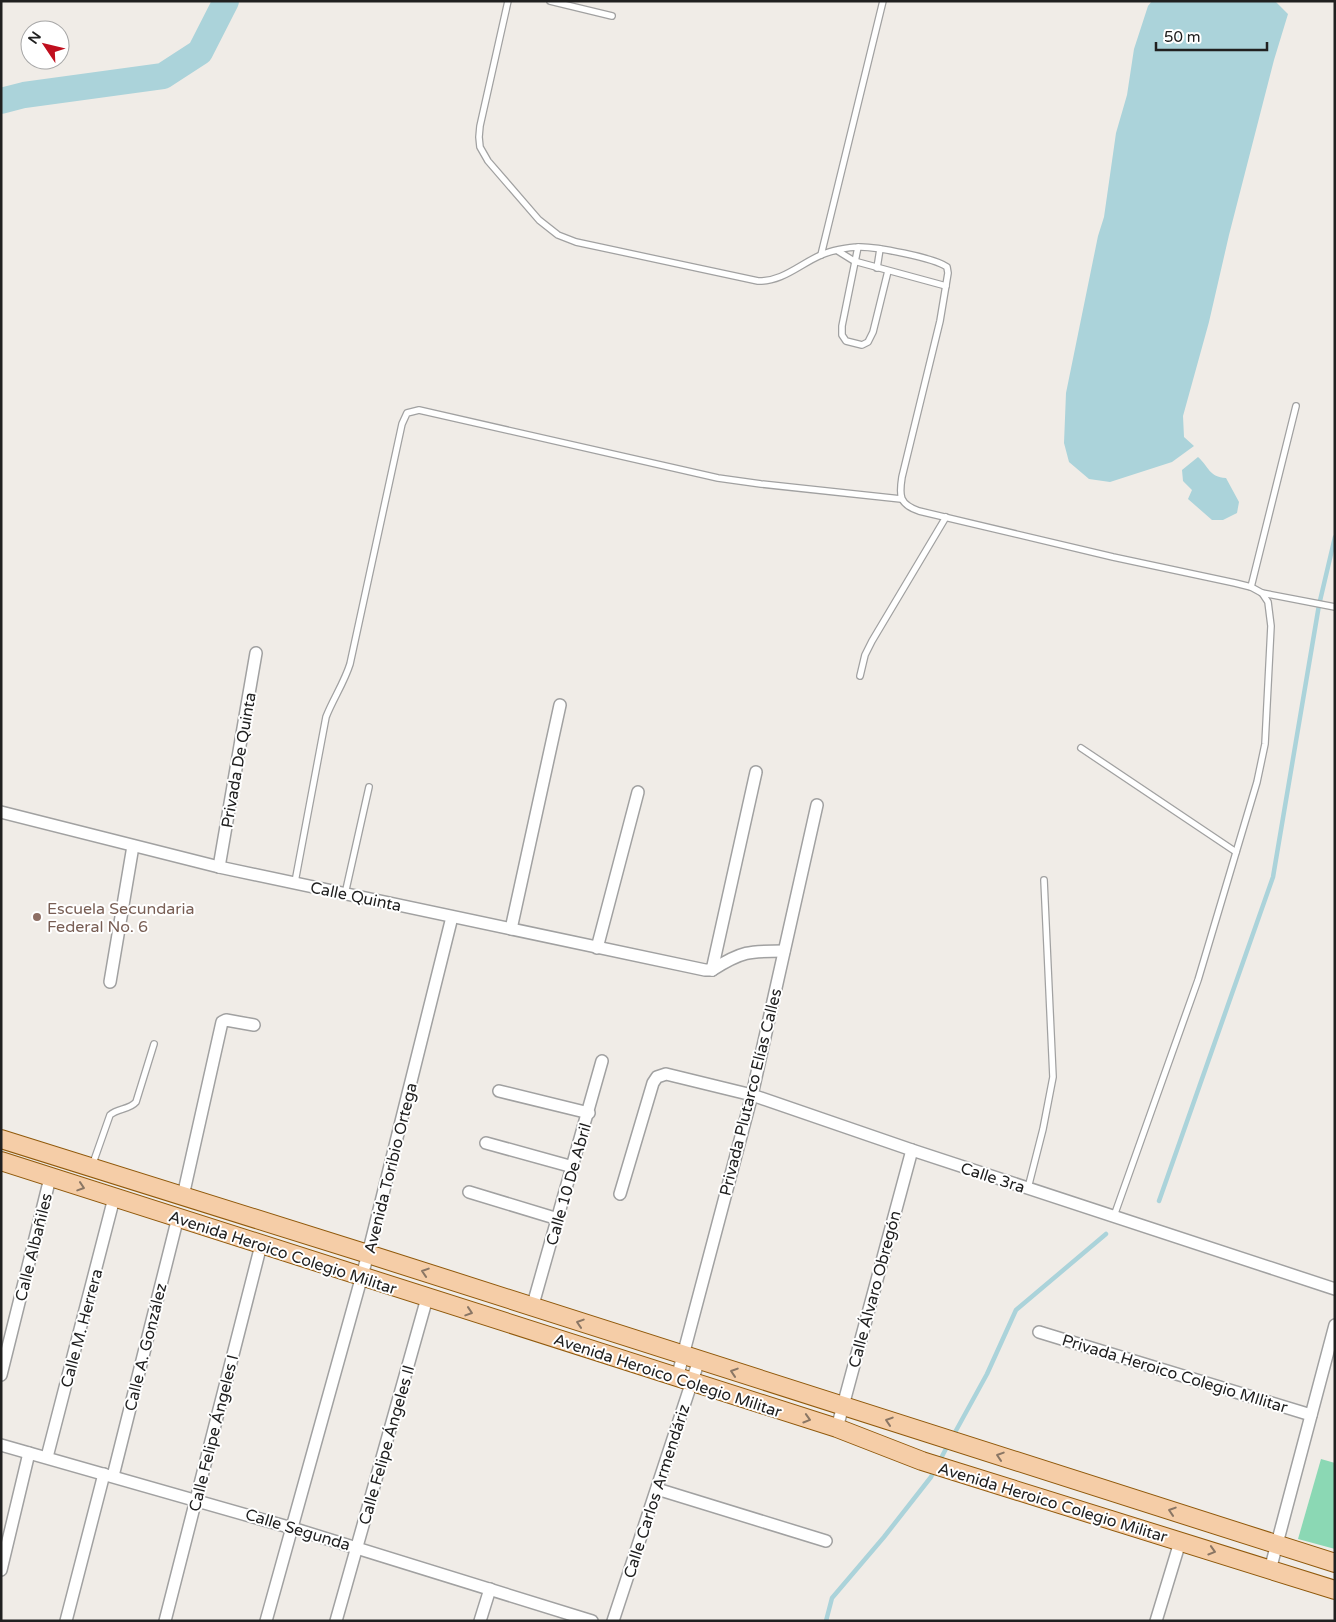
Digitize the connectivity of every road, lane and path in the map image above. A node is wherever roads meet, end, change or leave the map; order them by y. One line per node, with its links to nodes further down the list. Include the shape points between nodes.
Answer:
1 (508, 1): 8 (lane, via 480,126 480,147 488,161 549,229 576,242 758,281 773,280)
2 (550, 1): 4 (lane)
3 (883, 1): 8 (lane)
4 (612, 16)
5 (858, 247): 6 (lane); 7 (lane); 9 (lane)
6 (880, 250): 10 (lane); 12 (lane, via 942,263 948,267)
7 (838, 251): 8 (lane); 9 (lane)
8 (821, 255)
9 (854, 261): 10 (lane); 11 (lane, via 842,326 842,335 852,343 862,345 874,332)
10 (876, 268): 11 (lane)
11 (888, 271): 12 (lane)
12 (946, 286): 14 (lane, via 902,477)
13 (1296, 406): 16 (lane)
14 (901, 499): 15 (lane, via 911,508); 32 (lane, via 718,478 419,410 407,413 350,664 326,718)
15 (946, 517): 16 (lane); 20 (lane, via 872,641)
16 (1250, 587): 17 (lane)
17 (1262, 593): 18 (lane); 29 (lane, via 1268,602 1271,626 1265,744)
18 (1335, 607)
19 (256, 653): 30 (street, Privada De Quinta)
20 (860, 676)
21 (560, 705): 35 (street)
22 (1080, 748): 29 (lane)
23 (756, 772): 38 (street)
24 (369, 787): 33 (lane)
25 (638, 792): 36 (street)
26 (817, 805): 37 (street, Privada Plutarco Elías Calles)
27 (1, 812): 28 (street, Calle Quinta)
28 (133, 846): 30 (street, Calle Quinta); 39 (street)
29 (1236, 852): 58 (lane, via 1198,980)
30 (219, 867): 32 (street, Calle Quinta)
31 (1044, 880): 53 (lane, via 1054,1077)
32 (295, 882): 33 (street, Calle Quinta)
33 (345, 894): 34 (street, Calle Quinta)
34 (452, 917): 35 (street, Calle Quinta); 62 (street, Avenida Toribio Ortega)
35 (511, 929): 36 (street, Calle Quinta)
36 (597, 948): 38 (street, Calle Quinta)
37 (784, 951): 38 (street, via 741,954); 44 (street, Privada Plutarco Elías Calles)
38 (712, 970)
39 (110, 982)
40 (254, 1025): 56 (street, via 222,1022)
41 (154, 1044): 51 (lane, via 136,1102 110,1115)
42 (602, 1061): 45 (street, Calle 10 De Abril)
43 (499, 1091): 45 (street)
44 (752, 1095): 48 (street, Calle 3ra); 55 (street, Calle 3ra, via 666,1074 657,1077); 69 (street, Privada Plutarco Elías Calles)
45 (588, 1113): 50 (street, Calle 10 De Abril)
46 (1, 1139): 51 (main road, Avenida Heroico Colegio Militar)
47 (486, 1143): 50 (street)
48 (912, 1150): 53 (street, Calle 3ra); 72 (street, Calle Álvaro Obregón)
49 (1, 1162): 52 (main road, Avenida Heroico Colegio Militar)
50 (573, 1167): 60 (street, Calle 10 De Abril)
51 (92, 1168): 56 (main road, Avenida Heroico Colegio Militar)
52 (50, 1178): 57 (main road, Avenida Heroico Colegio Militar, one-way to 57); 70 (street, Calle Albañiles)
53 (1028, 1188): 58 (street, Calle 3ra)
54 (469, 1192): 60 (street)
55 (620, 1194)
56 (183, 1196): 62 (main road, Avenida Heroico Colegio Militar)
57 (114, 1198): 59 (main road, Avenida Heroico Colegio Militar); 77 (street, Calle M. Herrera)
58 (1114, 1216): 64 (street, Calle 3ra)
59 (178, 1217): 61 (main road, Avenida Heroico Colegio Militar); 79 (street, Calle A. González)
60 (558, 1219): 66 (street, Calle 10 De Abril)
61 (261, 1245): 63 (main road, Avenida Heroico Colegio Militar); 82 (street, Calle Felipe Ángeles I)
62 (368, 1254): 63 (street, Avenida Toribio Ortega); 66 (main road, Avenida Heroico Colegio Militar, one-way to 62)
63 (362, 1277): 65 (main road, Avenida Heroico Colegio Militar); 83 (street, Avenida Toribio Ortega)
64 (1335, 1288)
65 (427, 1298): 71 (main road, Avenida Heroico Colegio Militar, one-way to 71); 87 (street, Calle Felipe Ángeles Il)
66 (532, 1308): 69 (main road, Avenida Heroico Colegio Militar, one-way to 66)
67 (1335, 1325): 73 (street)
68 (1038, 1332): 73 (street, Privada Heroico Colegio MIlitar)
69 (691, 1358): 71 (street, Privada Plutarco Elías Calles); 72 (main road, Avenida Heroico Colegio Militar, one-way to 69)
70 (1, 1375)
71 (684, 1380): 74 (main road, Avenida Heroico Colegio Militar, one-way to 74); 80 (street, Calle Carlos Armendáriz)
72 (843, 1406): 74 (street, Calle Álvaro Obregón); 78 (main road, Avenida Heroico Colegio Militar, one-way to 72)
73 (1311, 1415): 86 (street)
74 (837, 1428): 81 (main road, Avenida Heroico Colegio Militar, via 922,1461)
75 (1, 1445): 76 (street, Calle Segunda)
76 (30, 1453): 77 (street, Calle Segunda); 89 (street)
77 (47, 1458): 79 (street, Calle Segunda)
78 (1037, 1468): 81 (main road); 86 (main road, Avenida Heroico Colegio Militar, one-way to 78)
79 (108, 1475): 82 (street, Calle Segunda); 93 (street, Calle A. González)
80 (657, 1489): 84 (street); 99 (street, Calle Carlos Armendáriz)
81 (1026, 1494): 85 (main road, Avenida Heroico Colegio Militar)
82 (196, 1500): 83 (street, Calle Segunda); 94 (street, Calle Felipe Ángeles I)
83 (292, 1528): 87 (street, Calle Segunda); 95 (street, Avenida Toribio Ortega)
84 (826, 1541)
85 (1180, 1542): 90 (main road, Avenida Heroico Colegio Militar, one-way to 90); 100 (street)
86 (1278, 1544): 88 (main road, Avenida Heroico Colegio Militar); 90 (street)
87 (357, 1547): 91 (street, Calle Segunda); 96 (street, Calle Felipe Ángeles Il)
88 (1335, 1563)
89 (1, 1570)
90 (1270, 1570): 92 (main road, Avenida Heroico Colegio Militar)
91 (490, 1588): 97 (street); 98 (street, Calle Segunda)
92 (1335, 1590)
93 (66, 1621)
94 (165, 1621)
95 (266, 1621)
96 (336, 1621)
97 (480, 1621)
98 (592, 1621)
99 (614, 1621)
100 (1156, 1621)

